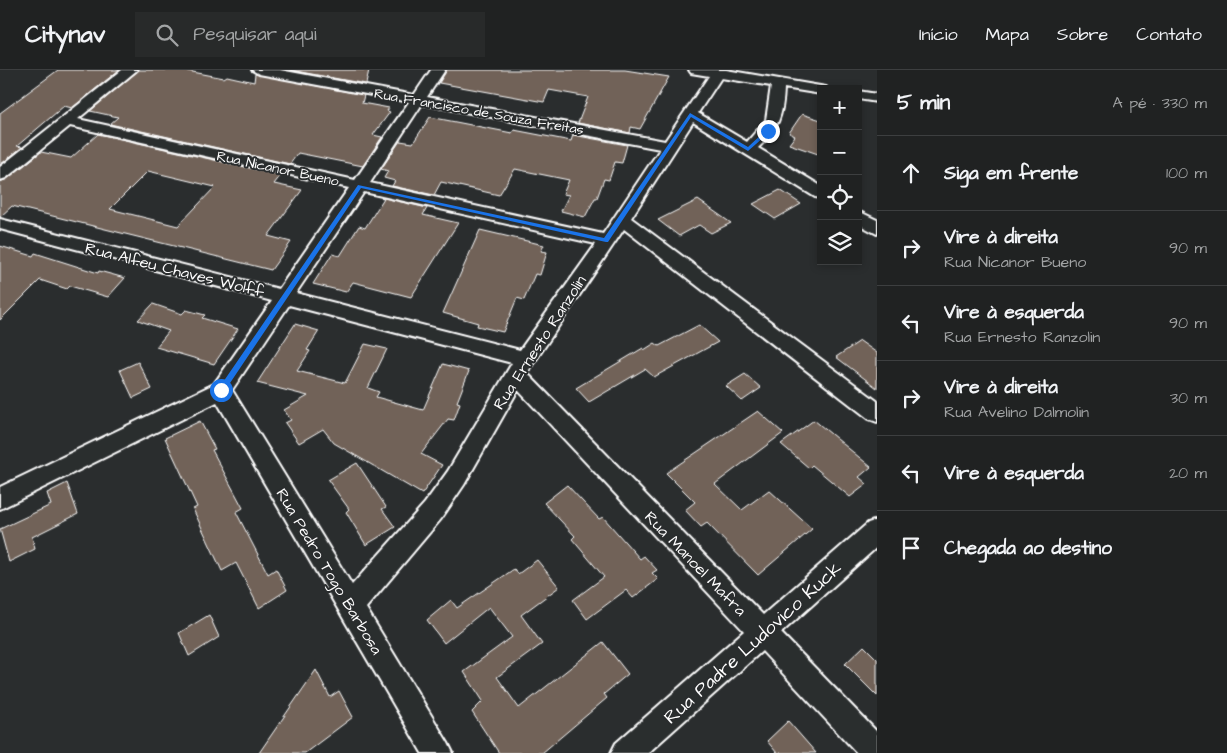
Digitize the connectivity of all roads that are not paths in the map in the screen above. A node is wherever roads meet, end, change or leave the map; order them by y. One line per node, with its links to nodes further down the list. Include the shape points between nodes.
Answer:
1 (130, 70): 12 (street)
2 (259, 70): 10 (street, Rua Francisco de Souza Freitas)
3 (438, 70): 10 (street)
4 (696, 70): 5 (street)
5 (718, 72): 6 (street); 11 (street, Rua Ernesto Ranzolin)
6 (778, 83): 7 (street); 14 (street, via 777,112 773,124)
7 (817, 89)
8 (862, 96): 9 (street)
9 (877, 98)
10 (418, 100): 13 (street, Rua Francisco de Souza Freitas); 16 (street)
11 (690, 114): 13 (street, Rua Ernesto Ranzolin); 14 (street)
12 (67, 121): 15 (street); 16 (street, Rua Nicanor Bueno)
13 (670, 146): 18 (street, Rua Ernesto Ranzolin)
14 (748, 150): 17 (street)
15 (0, 175)
16 (360, 186): 22 (street, Rua Nicanor Bueno); 23 (street)
17 (817, 192)
18 (622, 219): 22 (street, Rua Ernesto Ranzolin); 26 (street)
19 (862, 219): 21 (street)
20 (0, 224): 23 (street, Rua Alfeu Chaves Wolff)
21 (877, 228)
22 (606, 240): 24 (street, Rua Ernesto Ranzolin)
23 (284, 297): 24 (street, Rua Alfeu Chaves Wolff); 25 (street)
24 (520, 366): 29 (street, Rua Ernesto Ranzolin, via 456,478 433,511); 30 (street, Rua Manoel Mafra)
25 (221, 390): 27 (street); 29 (street, Rua Pedro Togo Barbosa)
26 (877, 413)
27 (0, 498)
28 (877, 531): 30 (street, Rua Padre Ludovico Kuck)
29 (350, 606): 31 (street, Rua Pedro Togo Barbosa)
30 (762, 633): 32 (street, Rua Padre Ludovico Kuck); 33 (street, Rua Manoel Mafra)
31 (438, 753)
32 (626, 753)
33 (877, 753)

